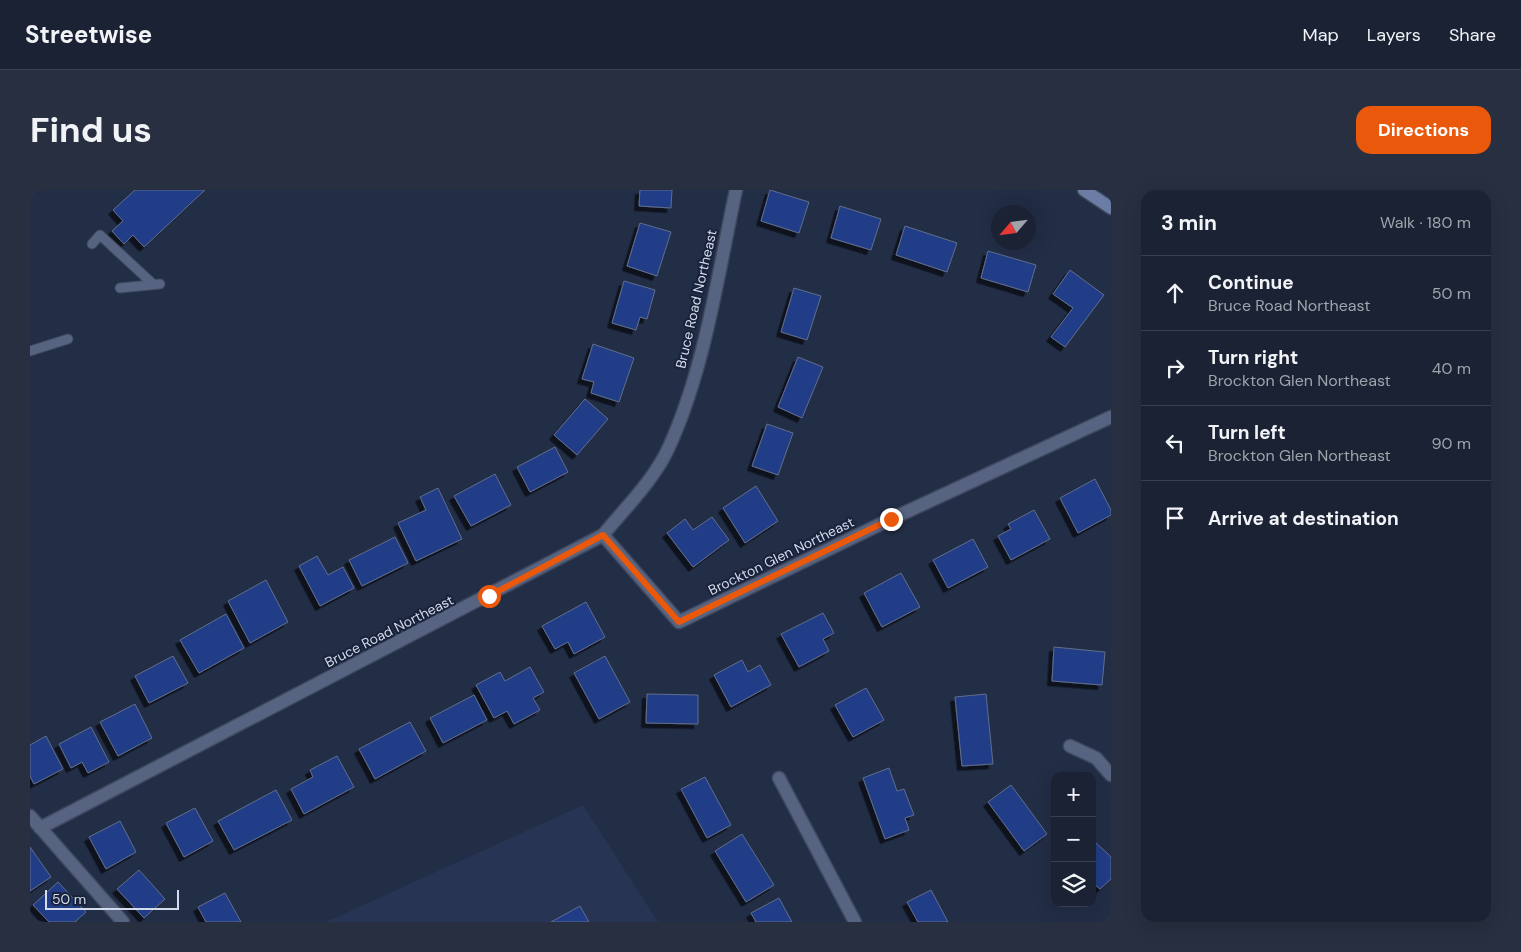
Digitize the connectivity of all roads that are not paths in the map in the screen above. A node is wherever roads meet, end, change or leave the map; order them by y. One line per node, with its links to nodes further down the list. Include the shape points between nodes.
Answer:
1 (736, 190): 9 (street, Bruce Road Northeast, via 706,332 668,448 644,486)
2 (1084, 190): 3 (main road)
3 (1111, 208)
4 (92, 244): 5 (lane, via 100,235 157,284)
5 (120, 288)
6 (68, 339): 7 (lane)
7 (30, 351)
8 (1111, 417): 9 (street, Brockton Glen Northeast, via 679,622)
9 (603, 535): 14 (street, Bruce Road Northeast)
10 (1070, 746): 11 (street, via 1096,758)
11 (1111, 775)
12 (779, 778): 16 (street)
13 (30, 816): 14 (street)
14 (40, 828): 15 (street)
15 (123, 922)
16 (855, 922)

